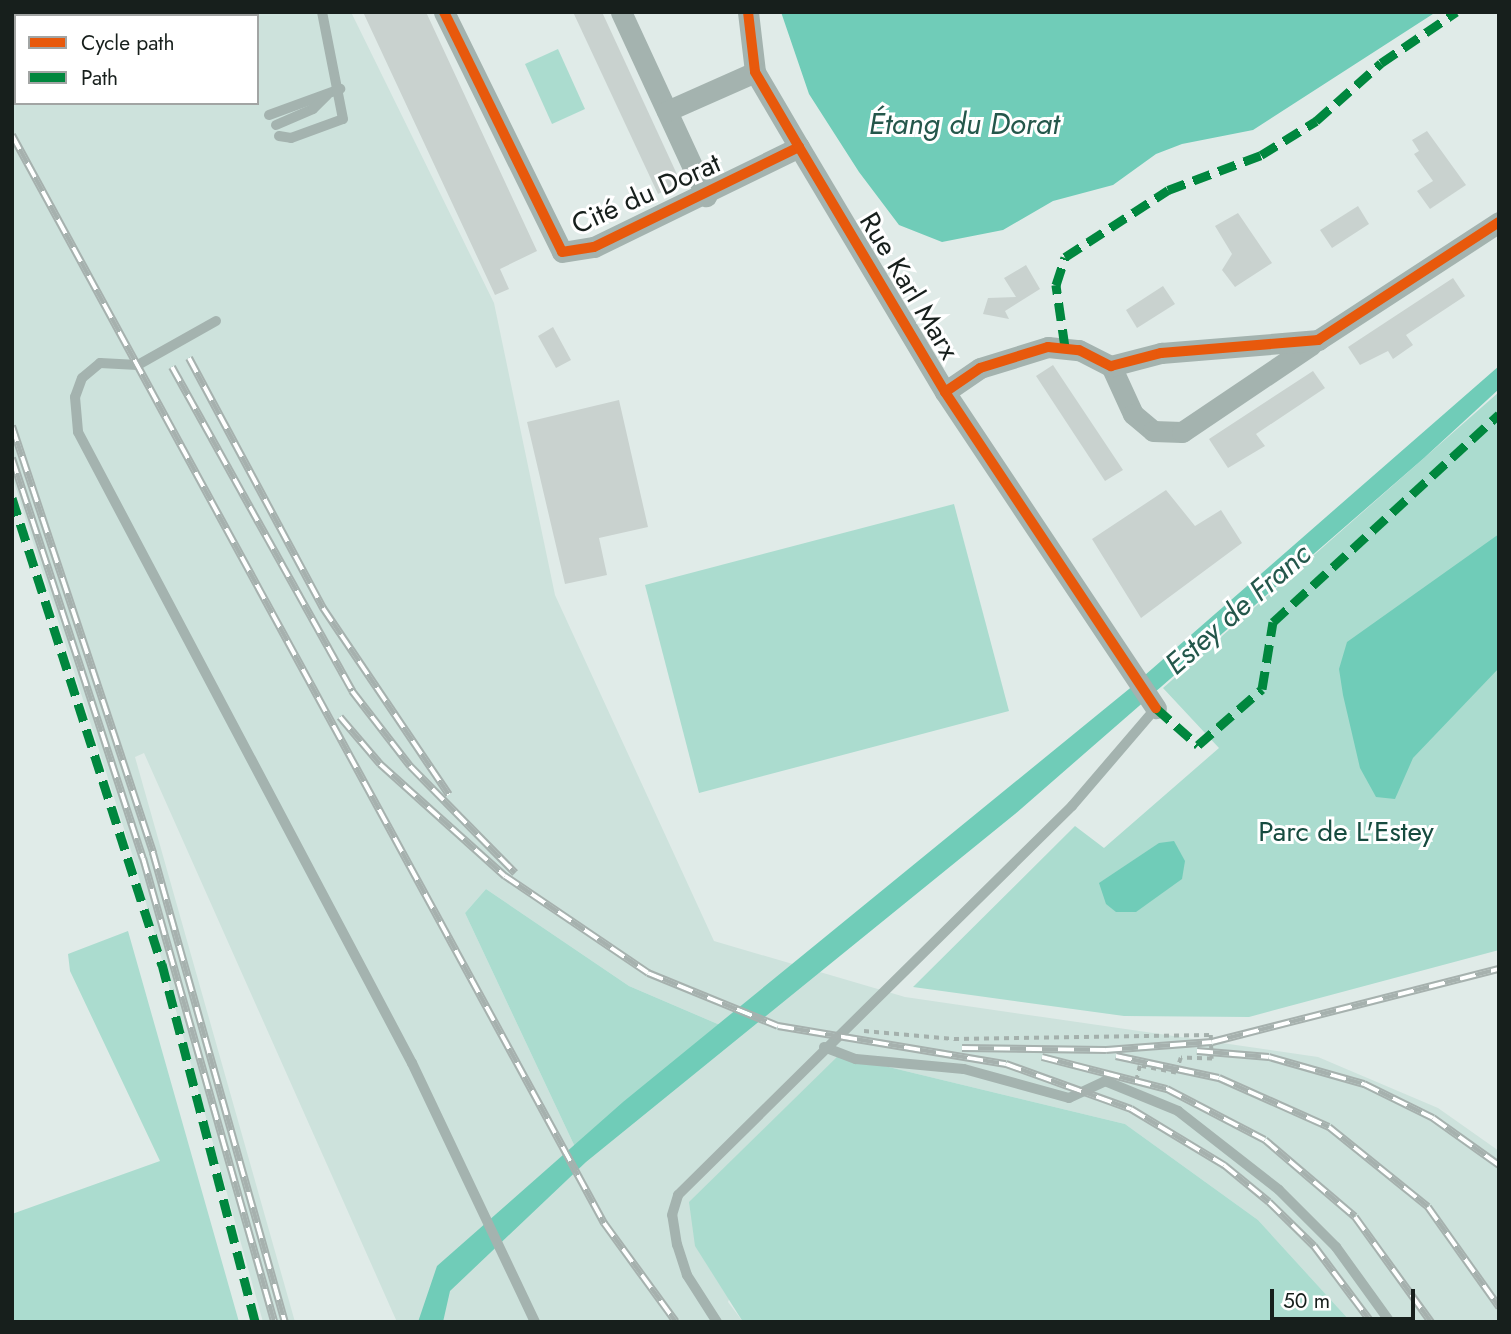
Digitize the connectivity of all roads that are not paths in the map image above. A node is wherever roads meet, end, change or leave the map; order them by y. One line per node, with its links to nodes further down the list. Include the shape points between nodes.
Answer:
1 (322, 12): 6 (lane)
2 (444, 12): 11 (street, Cité du Dorat, via 562,252 594,247)
3 (621, 12): 8 (street)
4 (748, 12): 5 (street, Rue Karl Marx)
5 (755, 72): 8 (street); 10 (street, Rue Karl Marx)
6 (340, 89): 7 (lane); 7 (lane, via 343,119 291,138 277,131)
7 (327, 95): 9 (lane, via 307,96)
8 (667, 111): 11 (street)
9 (269, 115)
10 (799, 147): 11 (street, Cité du Dorat); 16 (street, Rue Karl Marx)
11 (706, 196)
12 (1499, 222): 14 (street)
13 (216, 321): 19 (lane, via 138,365 100,363 82,378 75,397 78,432 412,1063)
14 (1318, 341): 15 (street, via 1161,353); 15 (street, via 1182,432 1153,431 1133,414)
15 (1111, 366): 16 (street, via 1079,350 1048,347 980,368)
16 (945, 392): 17 (street, Rue Karl Marx)
17 (1153, 702): 18 (lane, via 1072,806)
18 (824, 1047): 20 (lane, via 678,1195 672,1215 677,1245 687,1275); 21 (lane, via 856,1059 964,1069 1069,1098 1082,1097 1098,1080 1178,1111 1279,1190 1336,1247)
19 (535, 1322)
20 (717, 1322)
21 (1390, 1322)

